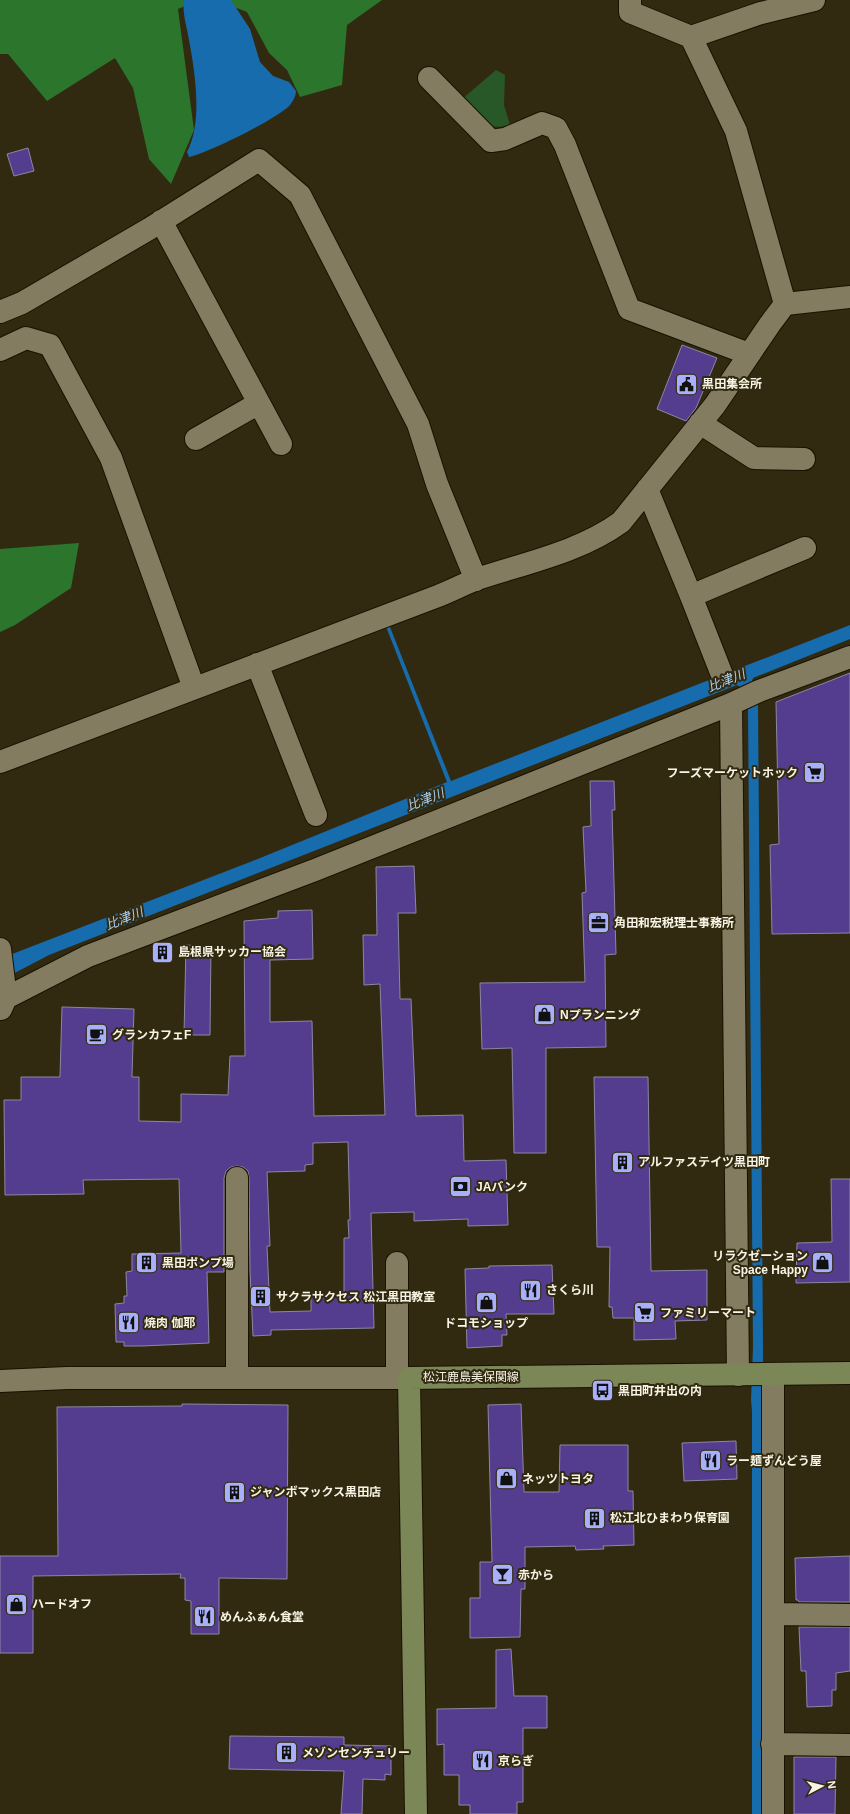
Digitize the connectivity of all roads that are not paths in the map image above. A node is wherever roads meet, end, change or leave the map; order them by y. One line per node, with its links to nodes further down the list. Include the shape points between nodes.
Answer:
1 (630, 0): 3 (street, via 630,12)
2 (814, 0): 3 (street, via 761,13)
3 (691, 37): 7 (street, via 736,131)
4 (429, 78): 10 (street, via 491,140 505,139 542,123 556,128 629,309)
5 (162, 221): 8 (street, via 22,303); 11 (street); 18 (street, via 259,160 300,195 418,424 436,484)
6 (850, 297): 7 (street)
7 (785, 304): 10 (street)
8 (0, 312)
9 (0, 350): 23 (street, via 26,338 50,345 111,458)
10 (749, 354): 12 (street)
11 (259, 403): 13 (street); 14 (street)
12 (700, 424): 15 (street, via 754,458); 16 (street)
13 (196, 439)
14 (281, 444)
15 (804, 459)
16 (647, 489): 18 (street, via 621,522 609,531 553,554); 19 (street)
17 (805, 548): 19 (street)
18 (476, 580): 21 (street)
19 (691, 596): 22 (street)
20 (850, 658): 24 (street)
21 (257, 664): 23 (street); 26 (street)
22 (722, 676)
23 (194, 688): 25 (street)
24 (735, 702): 28 (street, via 322,867 88,956); 33 (street)
25 (0, 762)
26 (316, 815)
27 (0, 949): 28 (street)
28 (3, 997)
29 (236, 1178): 35 (street)
30 (397, 1263): 34 (street)
31 (850, 1373): 32 (main road, 松江鹿島美保関線)
32 (770, 1374): 33 (main road, 松江鹿島美保関線); 37 (street)
33 (740, 1375): 34 (main road, 松江鹿島美保関線)
34 (403, 1377): 35 (street); 41 (main road, 松江鹿島美保関線)
35 (237, 1378): 36 (street, via 67,1378)
36 (0, 1381)
37 (773, 1614): 38 (street); 39 (street)
38 (850, 1615)
39 (772, 1744): 40 (street); 42 (street)
40 (850, 1745)
41 (416, 1814)
42 (773, 1814)

